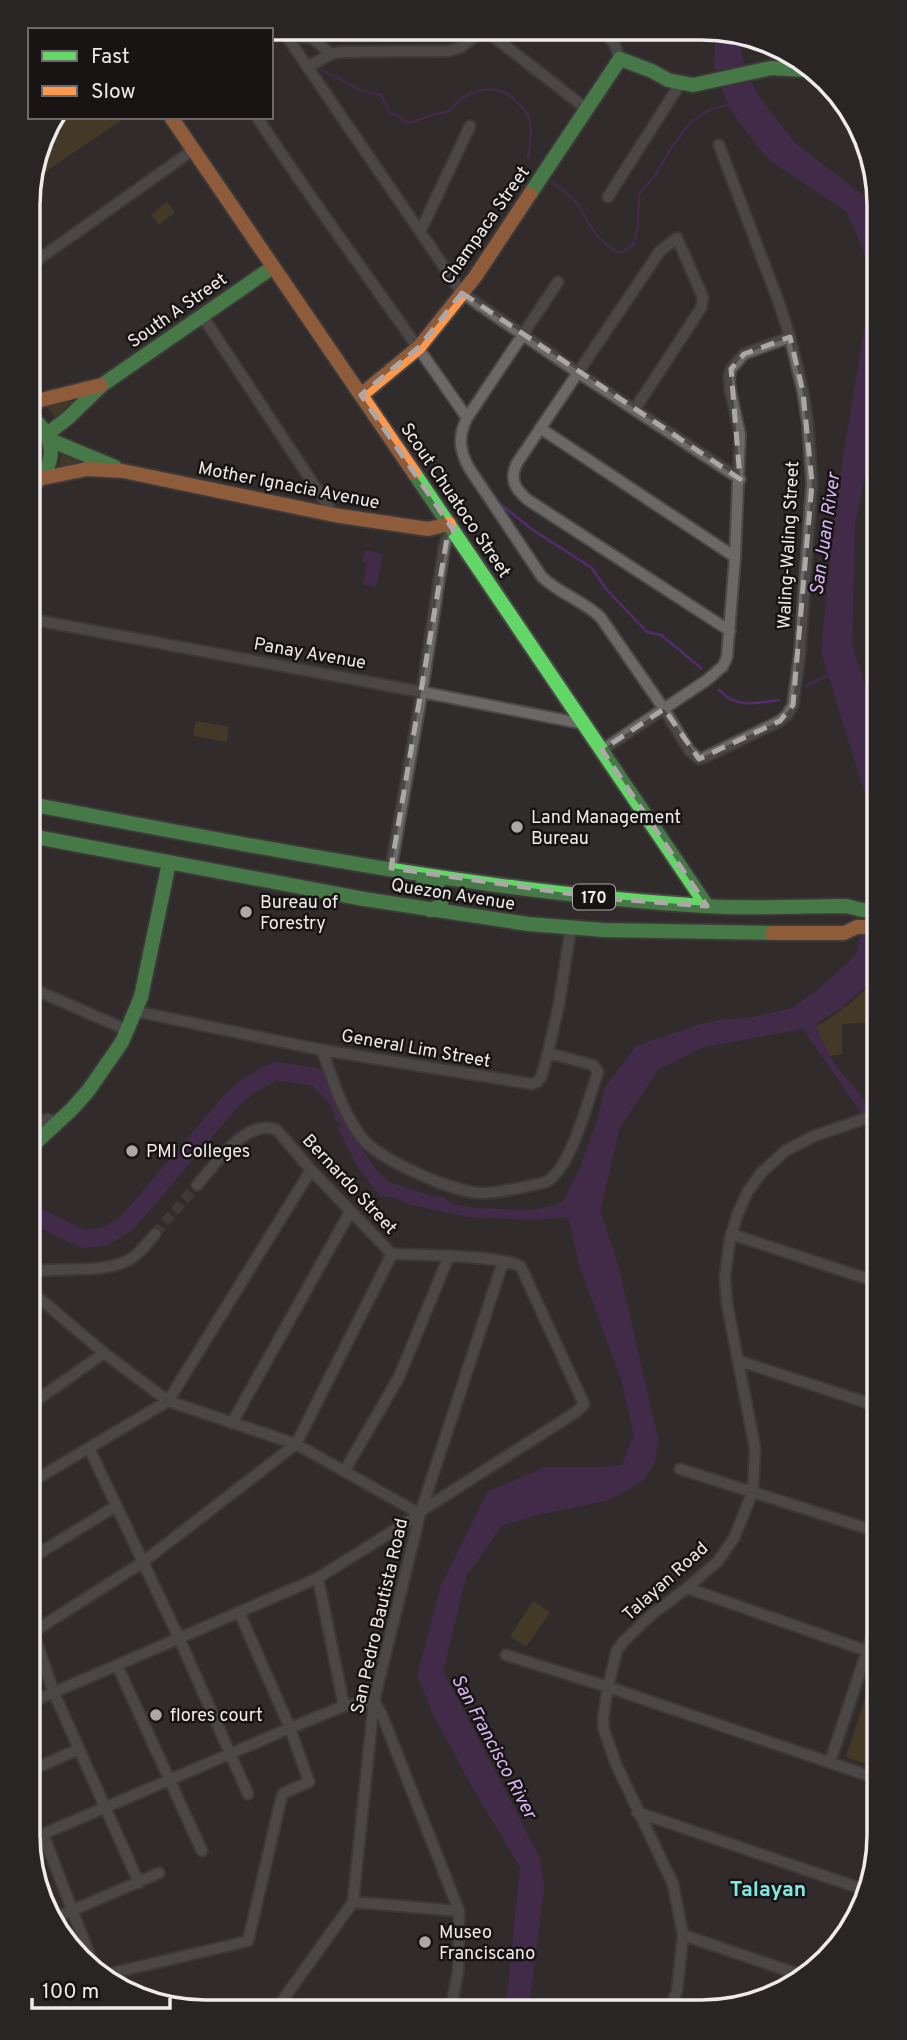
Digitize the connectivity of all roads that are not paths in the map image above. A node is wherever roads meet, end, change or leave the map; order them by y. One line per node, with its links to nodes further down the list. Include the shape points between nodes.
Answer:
1 (288, 40): 8 (street)
2 (314, 40): 6 (street)
3 (470, 40): 6 (street, via 449,51)
4 (497, 40): 11 (street)
5 (611, 40): 7 (street)
6 (331, 54): 8 (street)
7 (620, 59): 10 (main road); 11 (main road, Champaca Street)
8 (307, 67): 18 (street)
9 (794, 69): 10 (main road, via 771,68 715,82)
10 (680, 84): 17 (street)
11 (588, 110): 22 (main road, Champaca Street)
12 (172, 119): 16 (main road, Scout Chuatoco Street)
13 (258, 119): 26 (street)
14 (470, 126): 18 (street)
15 (719, 145): 25 (street, Waling-Waling Street)
16 (193, 150): 19 (street); 20 (main road, Scout Chuatoco Street)
17 (608, 197)
18 (420, 232): 22 (street)
19 (41, 258)
20 (273, 267): 23 (main road, South A Street); 29 (main road, Scout Chuatoco Street)
21 (558, 282): 24 (street)
22 (462, 293): 24 (street); 26 (main road, Champaca Street)
23 (203, 317): 28 (main road, South A Street); 41 (street)
24 (522, 334): 27 (street); 33 (street)
25 (790, 337): 40 (street, via 744,354 731,369 730,389 740,435); 47 (street, Waling-Waling Street, via 803,392 812,483 793,705 780,722 699,759)
26 (419, 347): 29 (main road, Champaca Street); 33 (street)
27 (577, 372): 31 (street); 31 (street, via 660,251 677,238 703,297 701,308); 35 (street)
28 (102, 385): 30 (main road, South A Street); 32 (main road, South A Street)
29 (361, 395): 42 (main road, Scout Chuatoco Street)
30 (41, 400)
31 (635, 409): 40 (street)
32 (68, 418): 36 (main road, South A Street); 37 (main road, via 67,433)
33 (467, 418): 47 (street, via 460,441 464,459 542,577 595,612)
34 (41, 424): 36 (main road)
35 (540, 428): 43 (street); 45 (street, via 514,468 515,488)
36 (49, 437): 37 (main road, Mother Ignacia Avenue); 39 (main road, via 50,464)
37 (75, 450): 38 (main road, Mother Ignacia Avenue)
38 (123, 471): 39 (main road, Mother Ignacia Avenue, via 86,469); 41 (main road, Mother Ignacia Avenue)
39 (43, 478)
40 (740, 479): 43 (street)
41 (334, 514): 42 (main road, Mother Ignacia Avenue, via 428,529)
42 (452, 528): 46 (street, via 444,548); 48 (main road, Scout Chuatoco Street)
43 (735, 557): 45 (street)
44 (41, 621): 46 (street, Panay Avenue)
45 (730, 631): 47 (street, via 723,666)
46 (422, 692): 48 (street, Panay Avenue); 53 (street)
47 (664, 709): 49 (street)
48 (584, 724): 49 (main road, Scout Chuatoco Street)
49 (602, 750): 55 (main road, Scout Chuatoco Street)
50 (41, 806): 53 (main road, Quezon Avenue / 170)
51 (41, 838): 52 (main road, Quezon Avenue / 170)
52 (164, 862): 56 (main road, Quezon Avenue / 170); 62 (main road, via 141,997)
53 (384, 867): 55 (main road, Quezon Avenue / 170, via 482,884); 56 (main road, via 442,890 440,906)
54 (864, 905): 55 (main road, Quezon Avenue / 170)
55 (707, 906)
56 (430, 910): 57 (main road, Quezon Avenue / 170)
57 (570, 928): 59 (main road, Quezon Avenue / 170); 65 (street, General Lim Street)
58 (867, 929): 59 (main road, Quezon Avenue / 170)
59 (853, 932): 60 (main road)
60 (867, 934)
61 (41, 992): 63 (street)
62 (134, 1011): 63 (main road); 64 (street, General Lim Street)
63 (127, 1030): 68 (main road, via 99,1078)
64 (322, 1050): 65 (street, General Lim Street, via 526,1085 541,1077); 65 (street, via 344,1106 369,1145 387,1159 441,1182 482,1193 547,1182 568,1157 598,1072 593,1065)
65 (548, 1053)
66 (866, 1118): 74 (street, Talayan Road, via 785,1151 748,1191)
67 (40, 1121): 68 (street, via 48,1119)
68 (56, 1124): 69 (main road)
69 (40, 1138)
70 (311, 1170): 71 (street, Bernardo Street, via 277,1130 262,1128 243,1135); 72 (street, Bernardo Street); 84 (street)
71 (197, 1185)
72 (350, 1212): 75 (street, Bernardo Street); 86 (street)
73 (155, 1234): 78 (street, via 122,1263)
74 (731, 1234): 79 (street); 82 (street, Talayan Road, via 725,1277)
75 (392, 1254): 76 (street, Bernardo Street); 87 (street)
76 (449, 1256): 77 (street, Bernardo Street); 90 (street, via 399,1377)
77 (503, 1262): 94 (street, San Pedro Bautista Road); 94 (street, via 521,1267 584,1404)
78 (40, 1271)
79 (866, 1278)
80 (40, 1299): 81 (street)
81 (104, 1353): 83 (street); 84 (street)
82 (739, 1361): 85 (street); 92 (street, Talayan Road, via 755,1448)
83 (40, 1398)
84 (168, 1401): 86 (street); 88 (street)
85 (866, 1403)
86 (232, 1423): 87 (street)
87 (296, 1444): 90 (street); 97 (street)
88 (89, 1448): 91 (street); 93 (street)
89 (680, 1469): 92 (street)
90 (345, 1470): 94 (street)
91 (40, 1477)
92 (752, 1491): 95 (street); 99 (street, Talayan Road, via 734,1538 718,1561)
93 (116, 1506): 96 (street); 97 (street)
94 (421, 1512): 98 (street); 111 (street, San Pedro Bautista Road)
95 (866, 1528)
96 (40, 1553)
97 (143, 1562): 101 (street); 102 (street)
98 (318, 1578): 100 (street); 112 (street)
99 (687, 1588): 103 (street); 108 (street, Talayan Road, via 624,1641)
100 (239, 1612): 102 (street); 113 (street)
101 (40, 1627)
102 (179, 1638): 107 (street); 115 (street)
103 (867, 1651)
104 (40, 1653): 109 (street)
105 (866, 1654): 116 (street)
106 (506, 1655): 108 (street)
107 (117, 1665): 109 (street); 119 (street)
108 (608, 1687): 116 (street); 122 (street, Talayan Road, via 604,1730)
109 (54, 1693): 110 (street); 114 (street)
110 (40, 1699)
111 (374, 1701): 112 (street); 129 (street, San Pedro Bautista Road); 131 (street)
112 (344, 1706): 113 (street)
113 (290, 1728): 115 (street); 136 (street, via 309,1781 282,1795 250,1940)
114 (79, 1749): 117 (street); 121 (street)
115 (230, 1754): 119 (street); 120 (street)
116 (830, 1762): 118 (street)
117 (40, 1766)
118 (866, 1775)
119 (170, 1780): 121 (street); 125 (street)
120 (248, 1794)
121 (105, 1808): 123 (street); 127 (street)
122 (637, 1812): 128 (street); 133 (street, Talayan Road, via 673,1884)
123 (40, 1836)
124 (40, 1839): 130 (street)
125 (202, 1851)
126 (159, 1873): 127 (street)
127 (139, 1883): 130 (street)
128 (858, 1888)
129 (353, 1902): 131 (street); 137 (street, San Pedro Bautista Road)
130 (74, 1910): 132 (street); 134 (street)
131 (459, 1911): 138 (street, via 458,1972)
132 (61, 1915)
133 (683, 1935): 135 (street); 139 (street, Talayan Road)
134 (88, 1950)
135 (793, 1972)
136 (115, 1973)
137 (283, 2000)
138 (452, 2000)
139 (673, 2000)

